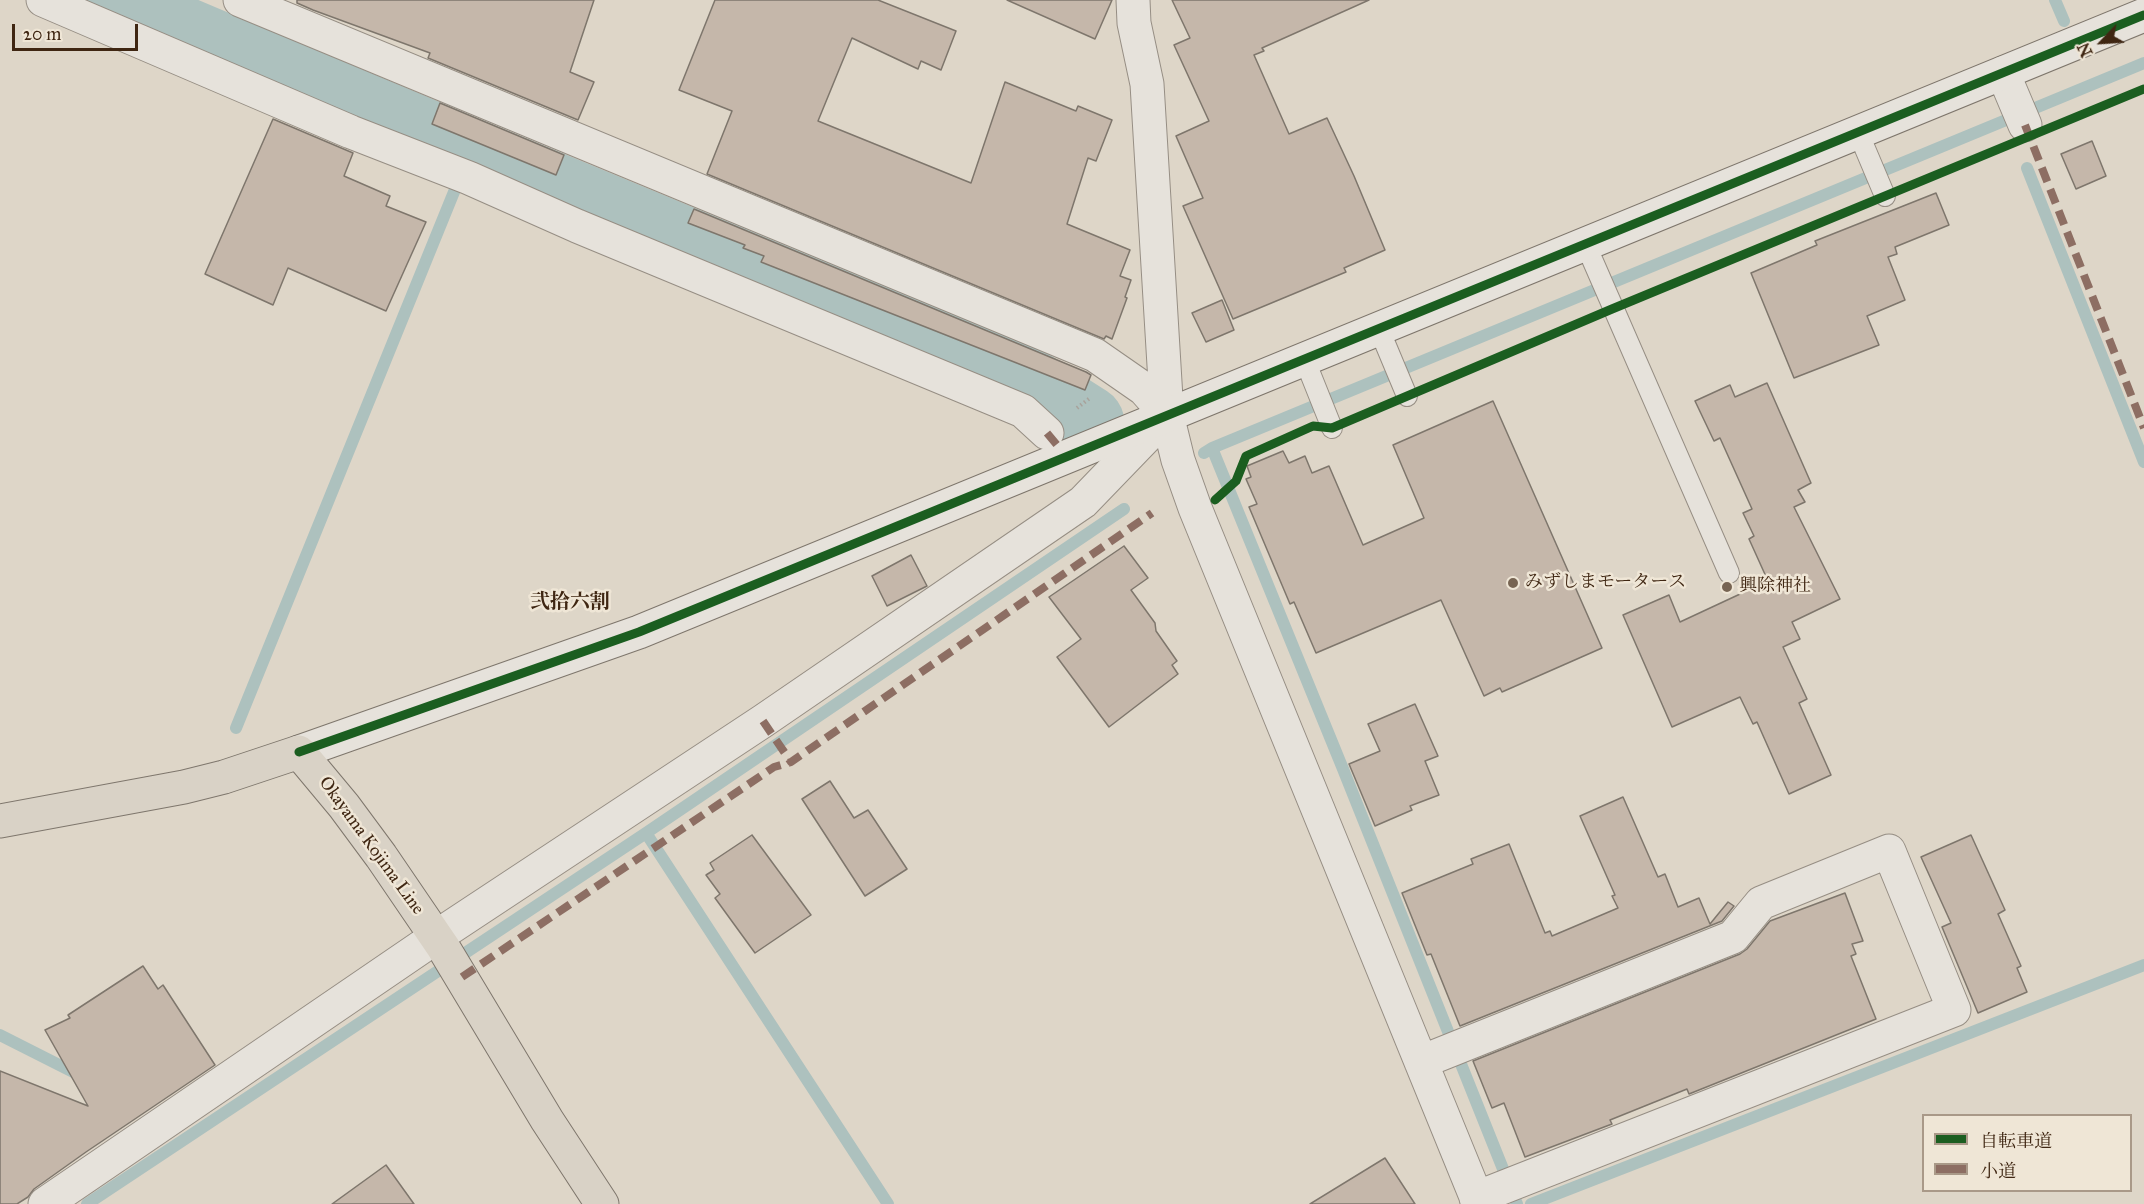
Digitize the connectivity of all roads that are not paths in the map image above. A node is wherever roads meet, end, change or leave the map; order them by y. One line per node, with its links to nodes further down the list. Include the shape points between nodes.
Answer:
1 (43, 0): 13 (street, via 1023,411)
2 (240, 0): 11 (street, via 1095,355 1144,389)
3 (1133, 0): 11 (street, via 1147,84)
4 (2144, 15): 5 (street, via 2014,100)
5 (1864, 146): 6 (lane); 7 (street)
6 (1884, 192)
7 (1585, 243): 8 (street); 14 (lane)
8 (1384, 341): 9 (street); 10 (lane)
9 (1310, 373): 11 (street); 12 (lane)
10 (1404, 391)
11 (1167, 414): 15 (street, via 639,632); 17 (street, via 1083,502 763,721); 18 (street, via 1195,508)
12 (1330, 422)
13 (1047, 433)
14 (1729, 573)
15 (299, 752): 16 (main road, via 184,787); 17 (main road, Okayama Kojima Line, via 375,848)
16 (0, 821)
17 (447, 953): 20 (street); 21 (main road, Okayama Kojima Line)
18 (1442, 1054): 19 (street); 19 (street, via 1733,937 1761,903 1889,851 1954,1010)
19 (1492, 1193)
20 (45, 1204)
21 (602, 1204)

